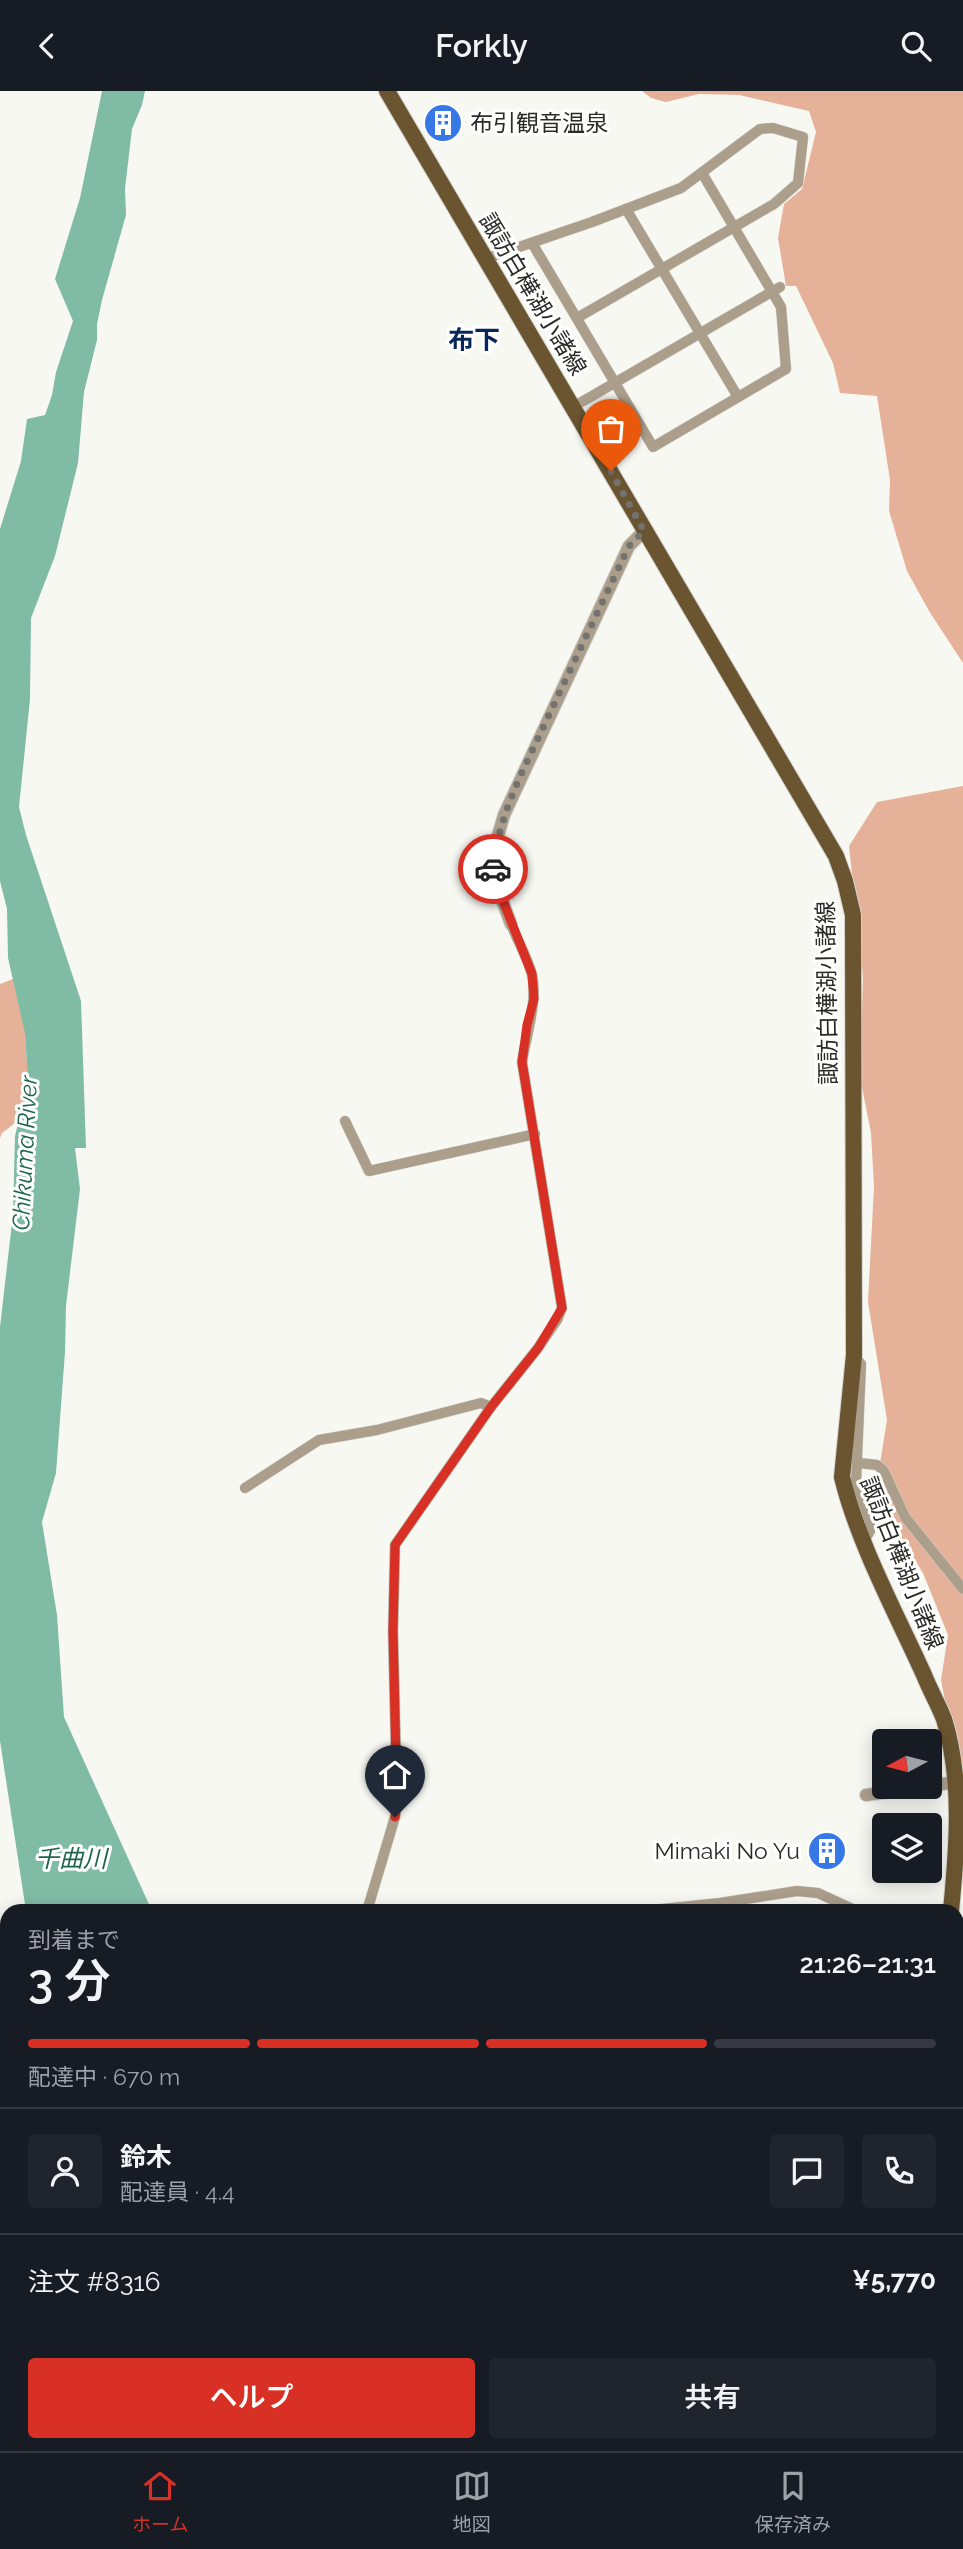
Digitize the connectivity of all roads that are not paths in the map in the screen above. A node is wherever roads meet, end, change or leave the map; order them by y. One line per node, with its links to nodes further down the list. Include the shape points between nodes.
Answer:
1 (387, 91): 6 (main road, 諏訪白樺湖小諸線)
2 (702, 173): 3 (street, via 681,188); 4 (street); 4 (street, via 761,129 803,137 798,183 774,204)
3 (626, 208): 5 (street); 7 (street)
4 (733, 227): 7 (street); 8 (street)
5 (532, 243): 6 (street); 9 (street)
6 (486, 258): 13 (main road, 諏訪白樺湖小諸線)
7 (662, 268): 9 (street); 10 (street)
8 (775, 289): 10 (street); 12 (street, via 786,369)
9 (577, 317): 11 (street)
10 (699, 334): 11 (street); 12 (street)
11 (614, 382): 12 (street, via 653,447); 13 (street)
12 (738, 397)
13 (573, 407): 14 (main road, 諏訪白樺湖小諸線)
14 (644, 531): 15 (street, via 629,546 504,815 492,873); 18 (main road, 諏訪白樺湖小諸線, via 836,856 845,881 853,915)
15 (510, 924): 17 (street, via 532,974 534,999 522,1062)
16 (345, 1121): 17 (street, via 369,1171)
17 (535, 1134): 19 (street, via 562,1308 538,1348)
18 (854, 1355): 20 (street, via 861,1364); 22 (main road, 諏訪白樺湖小諸線, via 842,1477)
19 (491, 1407): 21 (street, via 481,1403 319,1440); 28 (street, via 395,1545 397,1802)
20 (859, 1463): 22 (street, via 856,1482 870,1522); 23 (street, via 877,1465 884,1471 905,1517)
21 (245, 1489)
22 (864, 1541): 24 (main road, 諏訪白樺湖小諸線, via 944,1720)
23 (963, 1589)
24 (956, 1782): 25 (street); 31 (main road, 諏訪白樺湖小諸線, via 958,1829)
25 (942, 1784)
26 (872, 1794): 27 (street)
27 (866, 1795)
28 (369, 1904)
29 (710, 1904): 30 (street, via 797,1891 818,1893)
30 (842, 1904)
31 (952, 1904)

